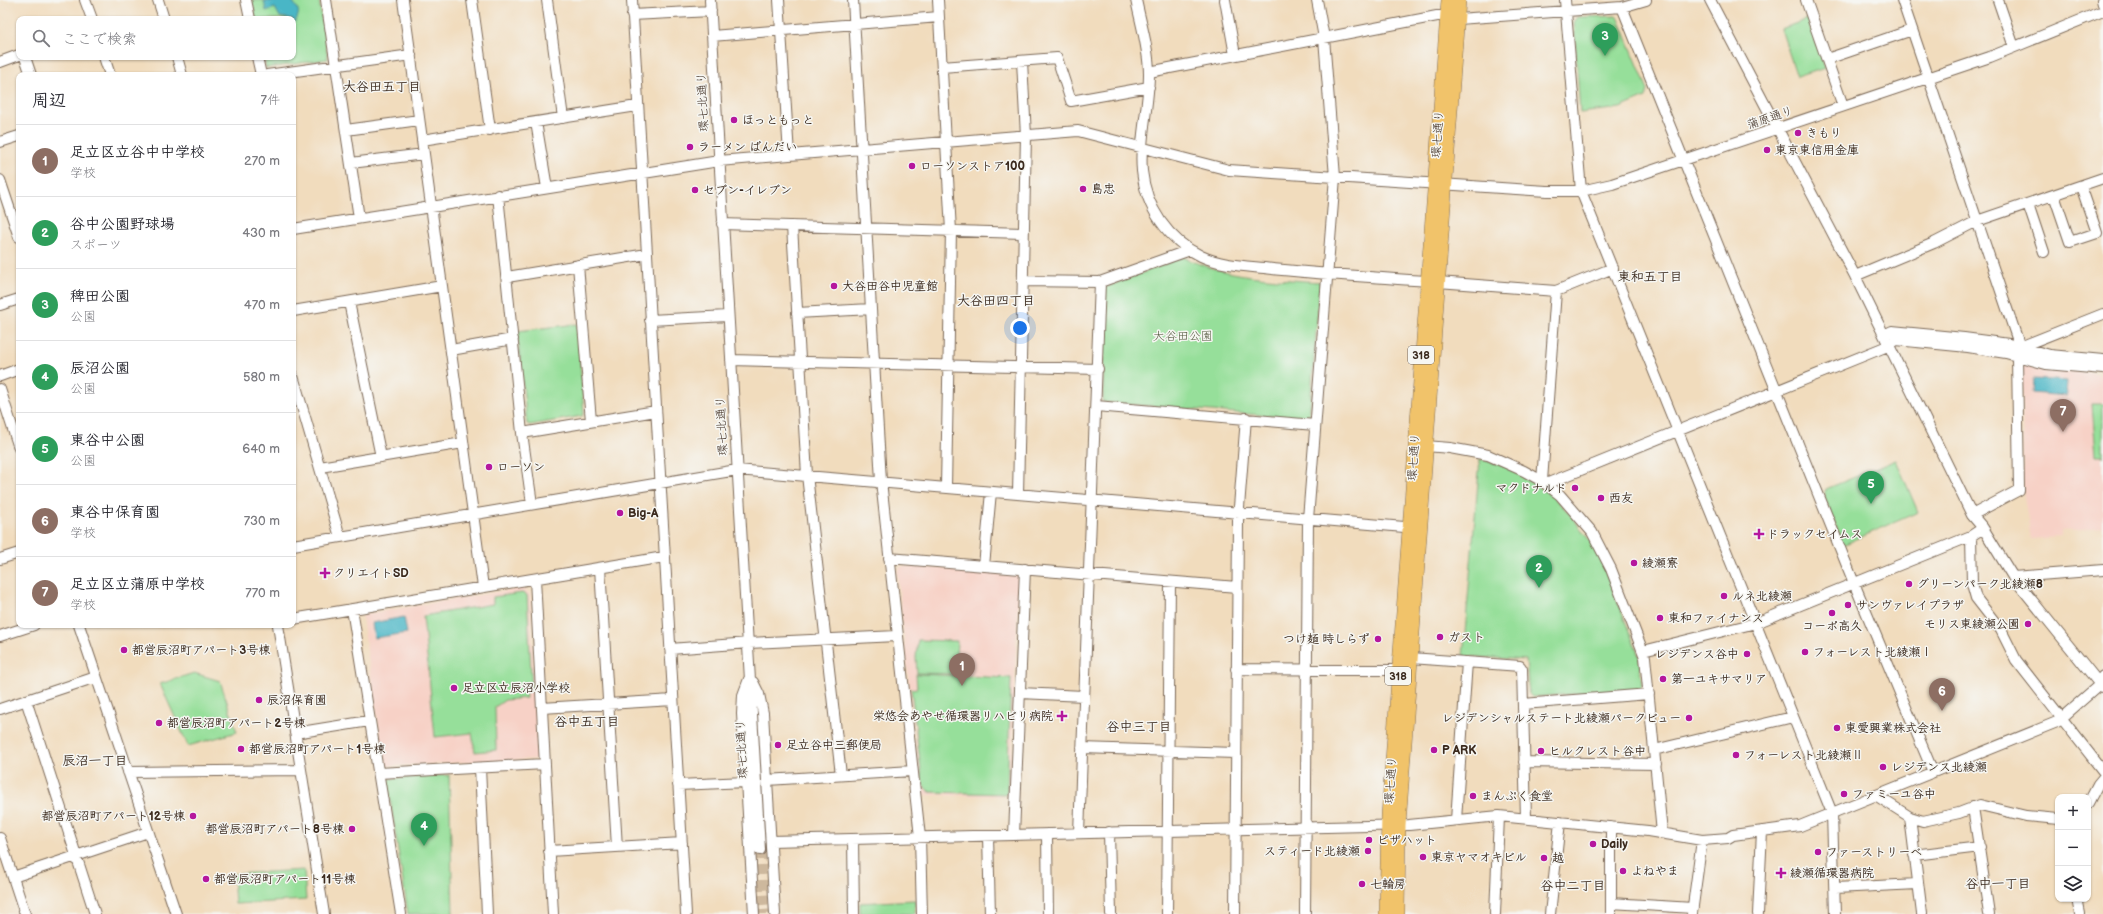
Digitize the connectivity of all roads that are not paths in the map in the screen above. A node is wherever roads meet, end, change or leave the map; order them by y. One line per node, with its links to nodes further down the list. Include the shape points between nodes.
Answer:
1 (85, 0): 31 (street)
2 (158, 0): 32 (street)
3 (246, 0): 33 (street)
4 (326, 0): 52 (street)
5 (403, 0): 42 (street)
6 (472, 0): 69 (street)
7 (547, 0): 64 (street)
8 (632, 0): 30 (street)
9 (710, 0): 27 (street, 環七北通り)
10 (779, 0): 37 (street)
11 (853, 0): 36 (street)
12 (938, 0): 34 (street)
13 (1136, 0): 59 (street)
14 (1224, 0): 43 (street)
15 (1317, 0): 40 (street)
16 (1448, 0): 35 (main road, 環七通り / 318)
17 (1459, 0): 35 (main road, 環七通り / 318)
18 (1565, 0): 28 (street)
19 (1646, 0): 26 (street)
20 (1710, 0): 67 (street)
21 (1806, 0): 46 (street)
22 (1902, 0): 38 (street)
23 (1998, 0): 41 (street)
24 (2102, 0): 25 (street)
25 (2103, 4)
26 (1622, 7): 28 (street); 80 (street)
27 (711, 11): 30 (street); 39 (street, 環七北通り)
28 (1566, 11): 35 (street); 89 (street)
29 (2103, 11): 41 (street, 蒲原通り)
30 (632, 15): 62 (street)
31 (91, 16)
32 (163, 16)
33 (249, 16)
34 (939, 17): 36 (street); 53 (street)
35 (1452, 18): 40 (street, via 1437,16); 86 (main road, 環七通り / 318)
36 (854, 24): 37 (street); 75 (street)
37 (781, 30): 39 (street); 78 (street)
38 (1912, 30): 46 (street); 60 (street)
39 (712, 36): 79 (street, 環七北通り)
40 (1324, 38): 43 (street); 83 (street)
41 (2014, 47): 60 (street, 蒲原通り)
42 (411, 55): 52 (street); 65 (street)
43 (1235, 55): 59 (street)
44 (16, 56): 45 (street)
45 (1, 59)
46 (1827, 59): 63 (street)
47 (27, 60): 54 (street)
48 (105, 60): 55 (street)
49 (177, 60): 56 (street)
50 (258, 60): 57 (street)
51 (1022, 61): 53 (street); 61 (street, via 1058,58 1071,100); 70 (street)
52 (336, 66): 58 (street); 68 (street)
53 (942, 67): 74 (street)
54 (31, 72)
55 (109, 72)
56 (181, 72)
57 (260, 72)
58 (290, 72)
59 (1149, 72): 61 (street)
60 (1928, 78): 63 (street, 蒲原通り); 95 (street)
61 (1149, 87): 76 (street)
62 (637, 106): 64 (street); 82 (street)
63 (1843, 106): 67 (street, 蒲原通り)
64 (563, 118): 66 (street)
65 (420, 120): 68 (street); 72 (street)
66 (536, 122): 69 (street); 88 (street)
67 (1777, 129): 80 (street, 蒲原通り); 109 (street)
68 (346, 130): 81 (street)
69 (490, 130): 72 (street)
70 (1026, 136): 74 (street, 蒲原通り); 76 (street, 蒲原通り, via 1078,131); 102 (street)
71 (16, 137): 73 (street)
72 (422, 140): 77 (street)
73 (0, 142)
74 (946, 142): 75 (street, 蒲原通り); 101 (street)
75 (862, 148): 78 (street, 蒲原通り); 100 (street)
76 (1143, 148): 83 (street, 蒲原通り, via 1229,170); 103 (street, via 1142,170 1145,190 1152,207 1170,234)
77 (424, 154): 81 (street); 93 (street)
78 (789, 155): 79 (street, 蒲原通り)
79 (719, 161): 82 (street, 蒲原通り); 96 (street, 環七北通り)
80 (1683, 161): 89 (street, 蒲原通り); 140 (street)
81 (351, 163): 94 (street)
82 (641, 173): 88 (street, 蒲原通り); 105 (street)
83 (1335, 177): 86 (street, 蒲原通り); 108 (street)
84 (2103, 178): 87 (street)
85 (0, 180): 98 (street)
86 (1440, 184): 89 (street, 蒲原通り); 112 (main road, 環七通り / 318)
87 (2081, 186): 91 (street); 91 (street, via 2097,233 2070,242)
88 (547, 188): 90 (street, 蒲原通り)
89 (1582, 191): 107 (street)
90 (498, 195): 93 (street, 蒲原通り); 110 (street)
91 (2054, 195): 92 (street)
92 (2028, 204): 95 (street); 104 (street)
93 (432, 207): 94 (street, 蒲原通り); 114 (street)
94 (359, 218): 99 (street, 蒲原通り)
95 (1977, 222): 109 (street); 128 (street)
96 (722, 224): 97 (street); 123 (street, 環七北通り)
97 (792, 226): 100 (street); 121 (street)
98 (16, 228)
99 (296, 228)
100 (867, 228): 101 (street); 119 (street)
101 (951, 231): 102 (street); 133 (street)
102 (1023, 233): 111 (street)
103 (1190, 250): 108 (street, via 1222,262); 113 (street)
104 (2044, 252)
105 (647, 254): 106 (street); 124 (street)
106 (578, 265): 110 (street); 145 (street)
107 (1613, 268): 115 (street); 147 (street)
108 (1326, 274): 112 (street); 146 (street)
109 (1855, 276): 126 (street)
110 (507, 277): 125 (street)
111 (1022, 281): 113 (street); 134 (street)
112 (1432, 281): 115 (street); 151 (main road, 環七通り / 318); 168 (main road, 環七通り / 318)
113 (1100, 282): 135 (street)
114 (442, 286): 117 (street); 127 (street)
115 (1556, 291): 158 (street)
116 (16, 300): 118 (street)
117 (349, 302): 120 (street); 152 (street)
118 (0, 305)
119 (871, 309): 121 (street); 132 (street)
120 (296, 311)
121 (797, 313): 131 (street)
122 (2103, 314): 128 (street)
123 (728, 316): 124 (street); 129 (street, 環七北通り)
124 (650, 320): 143 (street)
125 (513, 339): 127 (street); 148 (street)
126 (1888, 341): 128 (street); 140 (street); 166 (street)
127 (451, 350): 150 (street)
128 (2018, 351): 130 (street); 136 (street, via 2046,364); 166 (street, via 2019,490)
129 (731, 360): 131 (street); 154 (street, 環七北通り)
130 (2103, 360)
131 (800, 362): 132 (street); 155 (street)
132 (874, 364): 133 (street); 156 (street)
133 (948, 366): 134 (street); 159 (street)
134 (1020, 367): 135 (street); 161 (street)
135 (1098, 369): 142 (street)
136 (2103, 369)
137 (16, 370): 138 (street)
138 (0, 376)
139 (0, 389): 149 (street)
140 (1776, 391): 147 (street); 185 (street)
141 (296, 393): 153 (street)
142 (1096, 406): 144 (street); 162 (street)
143 (656, 411): 145 (street); 157 (street)
144 (1246, 418): 146 (street); 165 (street)
145 (591, 421): 148 (street)
146 (1315, 426): 167 (street)
147 (1679, 430): 158 (street); 190 (street)
148 (522, 433): 163 (street)
149 (16, 439)
150 (463, 443): 152 (street); 164 (street)
151 (1426, 446): 158 (street, via 1488,455); 168 (main road, 環七通り / 318)
152 (381, 457): 153 (street)
153 (320, 467): 171 (street)
154 (737, 470): 155 (street); 157 (street); 197 (street, 環七北通り)
155 (807, 475): 156 (street); 196 (street)
156 (881, 481): 159 (street); 175 (street)
157 (660, 482): 163 (street); 174 (street)
158 (1544, 482): 199 (street, via 1572,507 1592,532 1611,569)
159 (946, 487): 160 (street)
160 (991, 492): 161 (street); 177 (street)
161 (1018, 494): 162 (street)
162 (1092, 500): 165 (street); 181 (street)
163 (532, 504): 164 (street)
164 (473, 513): 171 (street); 186 (street)
165 (1238, 513): 167 (street); 187 (street)
166 (1972, 515): 169 (street)
167 (1308, 519): 168 (street); 203 (street)
168 (1414, 527): 200 (main road, 環七通り / 318); 204 (main road, 環七通り / 318)
169 (1983, 528): 170 (street); 182 (street)
170 (1971, 536): 185 (street); 218 (street, via 1972,584 1976,598 2001,630 2016,660)
171 (340, 537): 172 (street)
172 (296, 544)
173 (16, 554): 176 (street)
174 (664, 557): 178 (street); 198 (street)
175 (889, 558): 177 (street); 195 (street)
176 (0, 559)
177 (984, 566): 179 (street)
178 (600, 568): 183 (street); 213 (street)
179 (1025, 570): 181 (street); 208 (street)
180 (2103, 570): 182 (street)
181 (1089, 575): 184 (street); 210 (street)
182 (2013, 577): 207 (street)
183 (535, 579): 186 (street); 215 (street)
184 (1170, 582): 187 (street); 223 (street)
185 (1854, 583): 190 (street); 233 (street)
186 (483, 587): 188 (street)
187 (1237, 587): 202 (street)
188 (352, 609): 189 (street); 219 (street)
189 (296, 618)
190 (1756, 623): 199 (street); 217 (street)
191 (25, 628): 194 (street)
192 (80, 628): 206 (street)
193 (278, 628): 220 (street)
194 (0, 636)
195 (897, 636): 196 (street); 230 (street)
196 (825, 640): 197 (street); 235 (street)
197 (749, 643): 198 (street); 205 (street, 環七北通り)
198 (670, 649): 212 (street)
199 (1643, 651): 209 (street)
200 (1411, 658): 201 (street); 250 (main road, 環七通り / 318)
201 (1467, 662): 214 (street, via 1520,666); 248 (street)
202 (1236, 670): 203 (street); 224 (street)
203 (1306, 670): 204 (street); 251 (street)
204 (1398, 670): 250 (main road, 環七通り / 318)
205 (750, 676): 237 (street, via 759,694 763,713); 238 (street, via 743,695 742,714); 271 (street, 環七北通り)
206 (96, 677): 211 (street); 232 (street)
207 (2102, 682): 218 (street)
208 (1020, 693): 210 (street); 261 (street)
209 (1648, 694): 214 (street); 222 (street)
210 (1084, 696): 221 (street)
211 (26, 700): 216 (street); 274 (street)
212 (673, 700): 213 (street); 239 (street)
213 (608, 704): 215 (street); 269 (street)
214 (1523, 704): 225 (street)
215 (542, 708): 226 (street)
216 (0, 709)
217 (1794, 716): 222 (street); 243 (street)
218 (2061, 718): 231 (street); 233 (street, via 2050,725)
219 (370, 721): 220 (street); 234 (street)
220 (295, 732): 229 (street)
221 (1082, 748): 223 (street); 258 (street)
222 (1654, 750): 227 (street)
223 (1168, 751): 224 (street); 254 (street)
224 (1235, 753): 253 (street)
225 (1524, 762): 227 (street); 246 (street)
226 (545, 764): 228 (street); 272 (street)
227 (1656, 764): 259 (street)
228 (480, 768): 234 (street); 286 (street)
229 (301, 770): 232 (street); 284 (street)
230 (912, 771): 235 (street); 263 (street)
231 (2103, 771)
232 (128, 772): 256 (street)
233 (1933, 772): 240 (street)
234 (379, 773): 285 (street)
235 (841, 775): 237 (street)
236 (2103, 778): 241 (street)
237 (767, 780): 267 (street)
238 (746, 782): 239 (street); 289 (street)
239 (678, 785): 268 (street)
240 (1877, 796): 243 (street); 245 (street)
241 (2091, 797)
242 (1973, 807): 245 (street, via 1960,813 1923,821); 247 (street, via 1980,805 2026,816); 270 (street)
243 (1832, 814): 255 (street, via 1800,826); 277 (street)
244 (1499, 816): 246 (street); 248 (street); 301 (street)
245 (1910, 817): 273 (street)
246 (1526, 818): 249 (street)
247 (2055, 819)
248 (1456, 820): 250 (street)
249 (1560, 822): 252 (street); 302 (street)
250 (1393, 825): 251 (street); 299 (main road, 環七通り / 318); 300 (main road, 環七通り / 318)
251 (1305, 827): 253 (street); 298 (street)
252 (1611, 827): 259 (street); 279 (street)
253 (1236, 829): 254 (street); 297 (street)
254 (1168, 831): 257 (street); 296 (street)
255 (1762, 831): 266 (street); 304 (street)
256 (148, 832): 274 (street); 283 (street)
257 (1108, 832): 258 (street); 295 (street)
258 (1079, 833): 260 (street)
259 (1662, 833): 266 (street)
260 (1047, 834): 261 (street); 294 (street)
261 (1014, 835): 262 (street)
262 (988, 836): 263 (street); 293 (street)
263 (920, 837): 265 (street); 292 (street)
264 (0, 838): 275 (street)
265 (852, 839): 267 (street); 291 (street)
266 (1702, 840): 280 (street)
267 (771, 841): 290 (street)
268 (682, 843): 269 (street); 288 (street)
269 (617, 847): 272 (street)
270 (1980, 847): 273 (street); 307 (street)
271 (760, 850)
272 (549, 851): 287 (street)
273 (1914, 855): 276 (street)
274 (77, 856): 275 (street); 282 (street)
275 (12, 877): 281 (street)
276 (1918, 884): 277 (street); 306 (street)
277 (1834, 888): 305 (street)
278 (2078, 902): 308 (street)
279 (1611, 903): 280 (street); 303 (street)
280 (1693, 911)
281 (25, 914)
282 (95, 914)
283 (176, 914)
284 (324, 914)
285 (401, 914)
286 (487, 914)
287 (552, 914)
288 (686, 914)
289 (754, 914)
290 (774, 914)
291 (854, 914)
292 (922, 914)
293 (990, 914)
294 (1048, 914)
295 (1111, 914)
296 (1167, 914)
297 (1235, 914)
298 (1305, 914)
299 (1386, 914)
300 (1398, 914)
301 (1495, 914)
302 (1550, 914)
303 (1610, 914)
304 (1758, 914)
305 (1835, 914)
306 (1922, 914)
307 (1989, 914)
308 (2080, 914)

